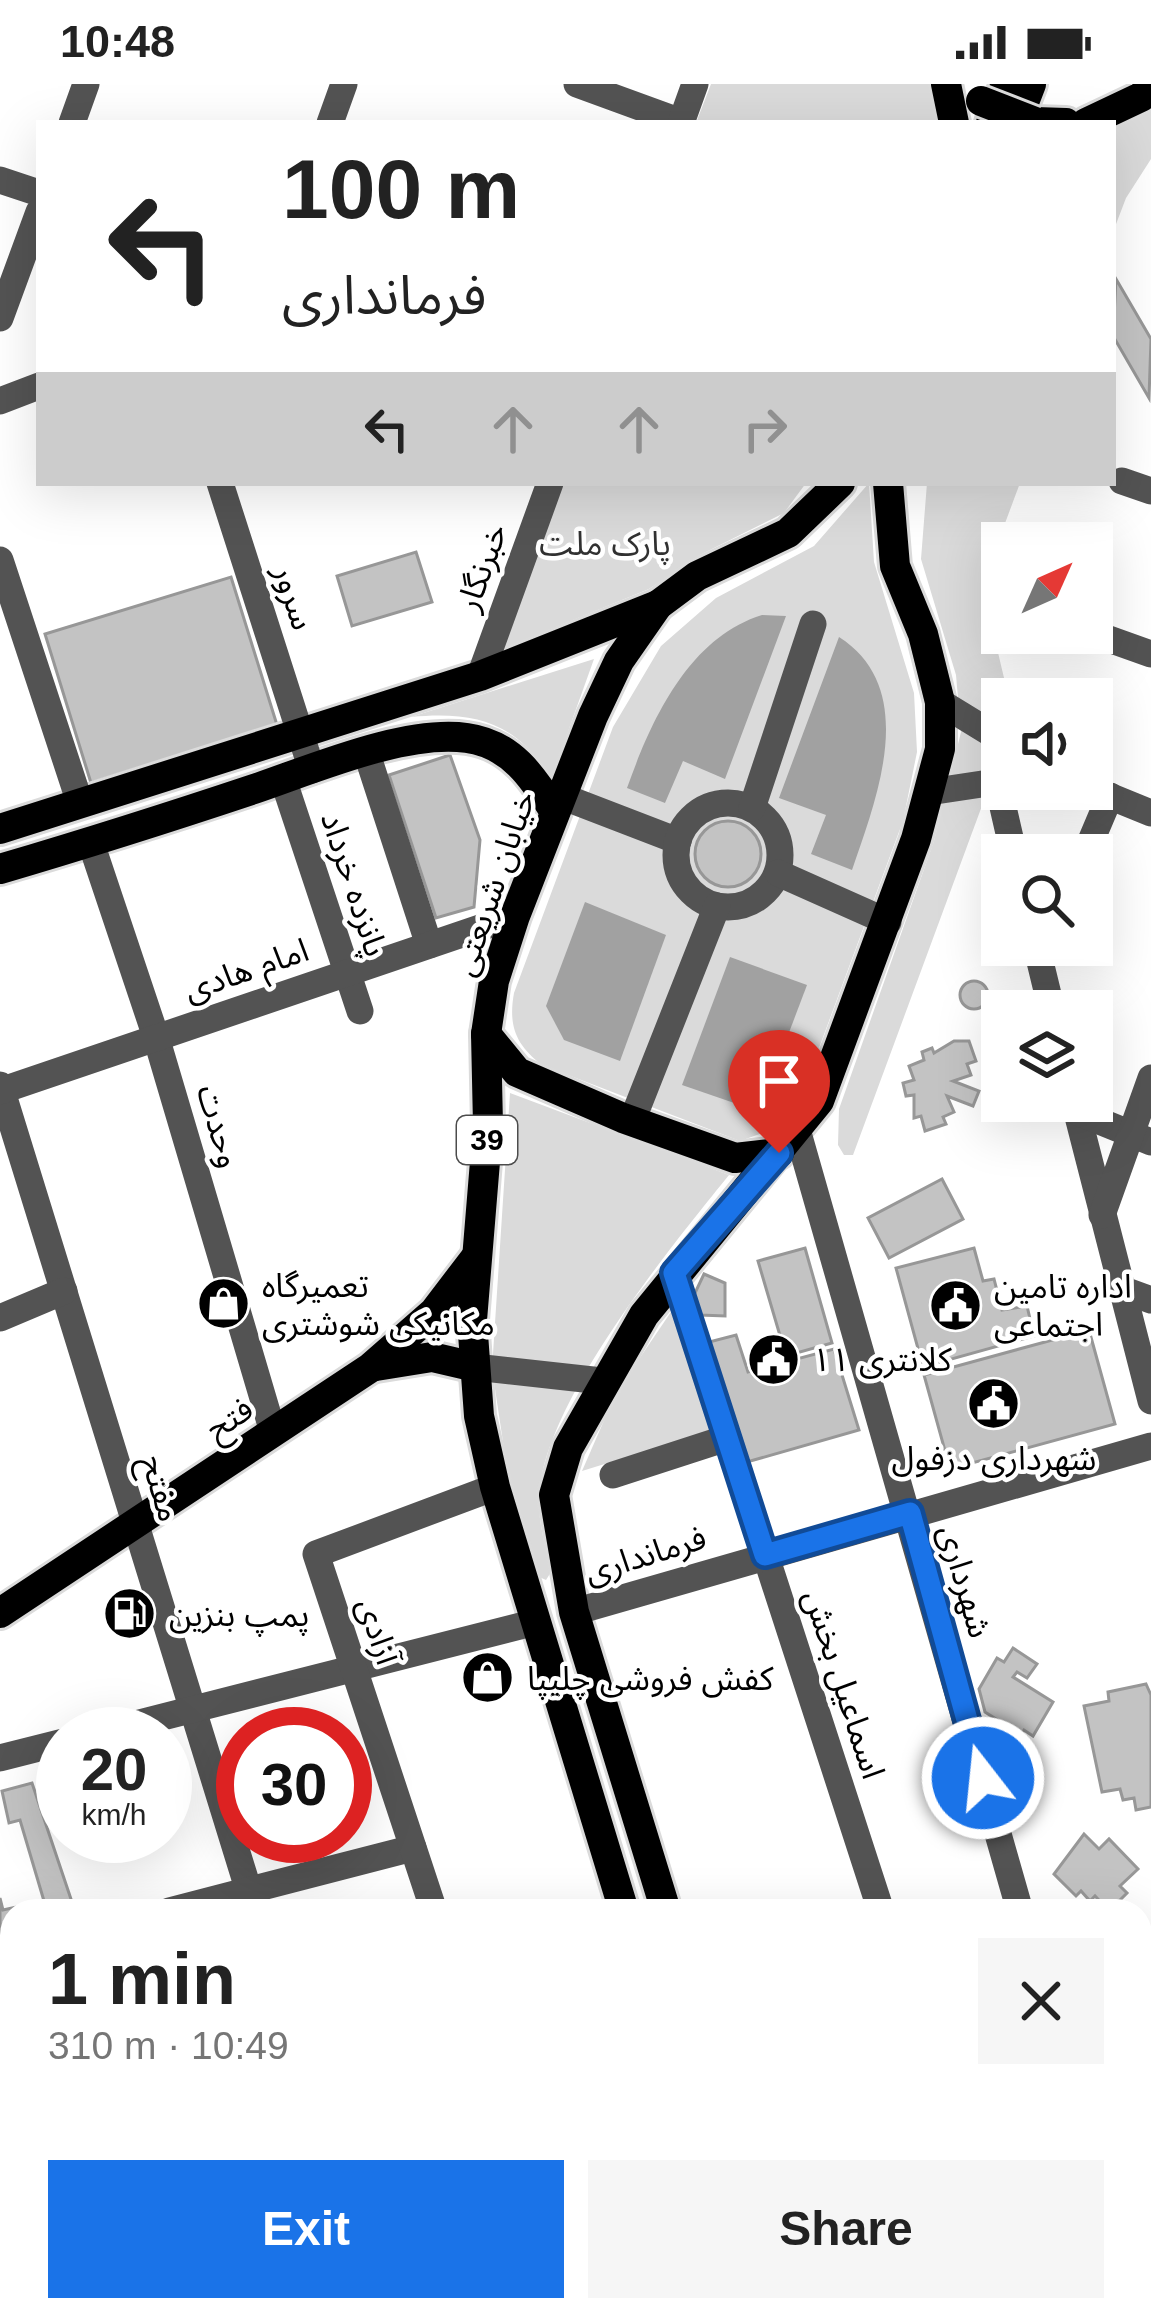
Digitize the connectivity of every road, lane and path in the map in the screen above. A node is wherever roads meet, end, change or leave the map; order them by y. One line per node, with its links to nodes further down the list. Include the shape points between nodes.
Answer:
1 (86, 84): 9 (street)
2 (344, 84): 10 (street)
3 (578, 84): 11 (street)
4 (695, 84): 12 (street)
5 (946, 84): 13 (main road)
6 (1030, 84): 14 (main road)
7 (1148, 92): 16 (main road)
8 (985, 98): 15 (main road, bridge)
9 (73, 120)
10 (331, 120)
11 (673, 120)
12 (682, 120)
13 (953, 120)
14 (1017, 120)
15 (1031, 120)
16 (1092, 120)
17 (0, 180): 18 (street)
18 (36, 193)
19 (36, 220): 20 (street)
20 (0, 318)
21 (36, 387): 22 (street)
22 (0, 401)
23 (1122, 481): 30 (street)
24 (221, 486): 41 (street, سرور)
25 (549, 486): 38 (street, خبرنگار)
26 (823, 486): 31 (main road)
27 (837, 486): 31 (main road, خیابان شریعتی / 39)
28 (888, 486): 33 (main road)
29 (908, 486): 33 (main road)
30 (1151, 491)
31 (803, 521): 34 (main road, خیابان شریعتی / 39)
32 (0, 560): 47 (street)
33 (895, 566): 39 (main road)
34 (658, 605): 38 (main road); 48 (main road, خیابان شریعتی / 39, via 619,661)
35 (813, 624): 49 (street)
36 (1113, 640): 37 (street)
37 (1151, 654)
38 (480, 676): 41 (main road)
39 (940, 702): 40 (street); 45 (main road)
40 (981, 727)
41 (301, 733): 43 (street, سرور); 47 (main road)
42 (367, 754): 43 (main road); 48 (main road, via 469,738 502,749); 59 (street)
43 (297, 774): 53 (main road); 60 (street, پانزده خرداد)
44 (981, 784): 45 (street)
45 (929, 792): 58 (main road)
46 (1113, 797): 50 (street)
47 (80, 803): 51 (main road)
48 (558, 804): 52 (street); 57 (main road, خیابان شریعتی / 39)
49 (752, 808): 52 (street, via 727,802 701,810); 55 (street, via 777,836)
50 (1151, 813)
51 (0, 829)
52 (678, 841): 56 (street, via 680,876)
53 (92, 843): 54 (main road); 63 (street, وحدت)
54 (0, 869)
55 (778, 873): 56 (street, via 754,901); 58 (street)
56 (717, 906): 66 (street)
57 (515, 916): 59 (street, امام هادی); 62 (main road, خیابان شریعتی / 39)
58 (888, 922): 70 (main road, via 841,1053)
59 (429, 945): 60 (street, امام هادی)
60 (346, 973): 61 (street, پانزده خرداد); 63 (street, امام هادی)
61 (360, 1011)
62 (486, 1034): 66 (main road, via 517,1072); 72 (main road, خیابان شریعتی / 39, via 488,1125)
63 (156, 1037): 65 (street, امام هادی); 82 (street, وحدت)
64 (1151, 1078): 69 (street)
65 (1, 1089): 75 (street, مفتح)
66 (632, 1121): 70 (main road, via 735,1158)
67 (1079, 1122): 71 (street)
68 (1107, 1122): 69 (street)
69 (1141, 1138): 71 (street)
70 (788, 1143): 73 (main road); 87 (street, شهرداری)
71 (1102, 1216): 74 (street)
72 (476, 1257): 78 (main road, خیابان شریعتی / 39); 79 (main road, فتح, via 434,1312)
73 (674, 1273): 80 (main road); 83 (street, اسماعیل بخش)
74 (1121, 1289): 76 (street); 81 (street)
75 (64, 1292): 77 (street); 88 (street, مفتح)
76 (1151, 1300)
77 (0, 1318)
78 (475, 1367): 79 (main road, via 432,1358); 80 (street); 86 (main road, خیابان شریعتی / 39)
79 (370, 1368): 82 (main road, فتح)
80 (602, 1381): 91 (main road, via 554,1495)
81 (1151, 1401)
82 (273, 1432): 88 (main road, فتح)
83 (727, 1438): 85 (street); 89 (street, اسماعیل بخش)
84 (1151, 1446): 87 (street, فرمانداری)
85 (613, 1474)
86 (495, 1487): 92 (main road, خیابان شریعتی / 39); 93 (street, آزادی, via 316,1554)
87 (910, 1513): 89 (street, فرمانداری); 104 (street, شهرداری)
88 (135, 1524): 90 (main road, فتح); 94 (street, مفتح)
89 (765, 1555): 91 (street, فرمانداری); 103 (street, اسماعیل بخش)
90 (0, 1612)
91 (574, 1612): 92 (main road); 102 (main road)
92 (536, 1622): 93 (street); 101 (main road, خیابان شریعتی / 39)
93 (354, 1669): 94 (street); 97 (street, آزادی)
94 (193, 1709): 98 (street, مفتح)
95 (36, 1749): 96 (street)
96 (0, 1758)
97 (413, 1848): 99 (street); 100 (street, آزادی)
98 (252, 1899)
99 (255, 1899)
100 (430, 1899)
101 (620, 1899)
102 (662, 1899)
103 (876, 1899)
104 (1017, 1899)

